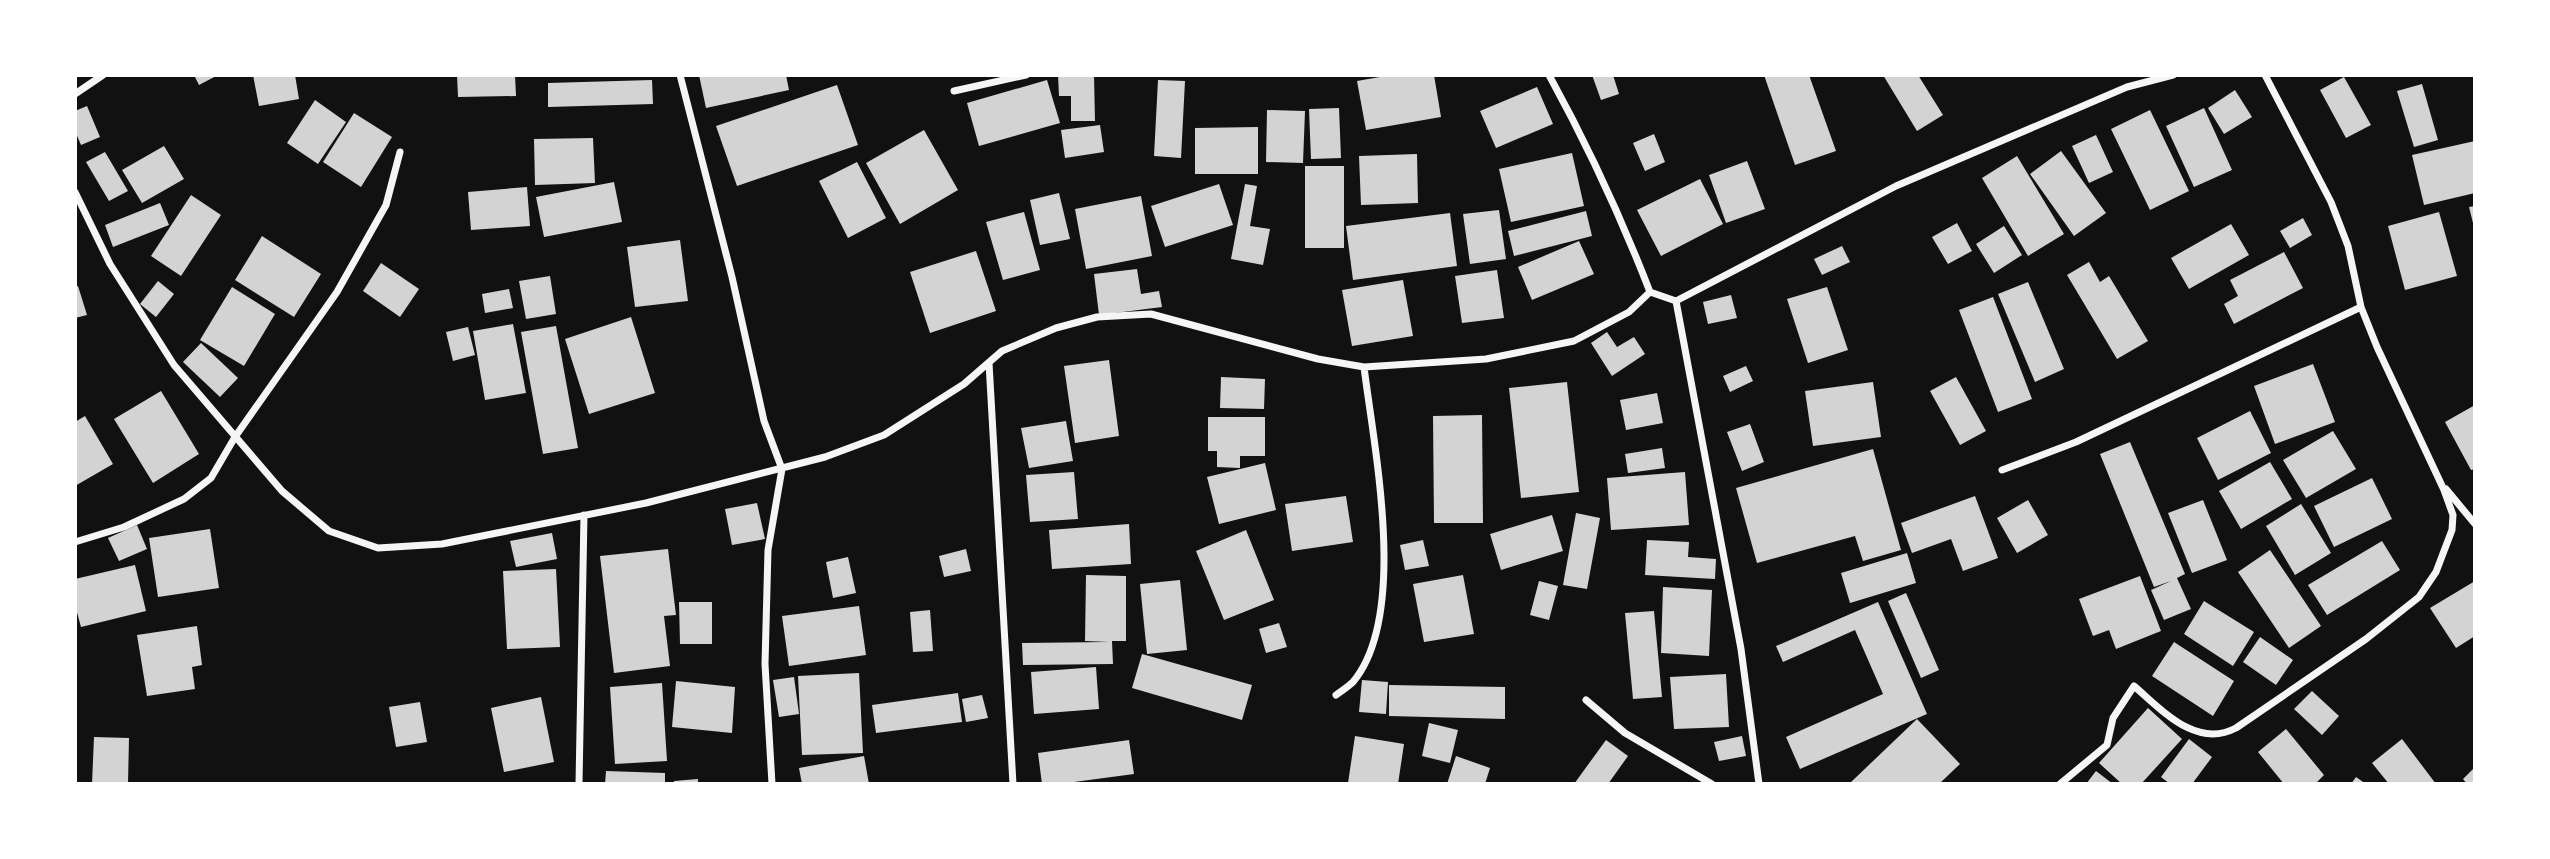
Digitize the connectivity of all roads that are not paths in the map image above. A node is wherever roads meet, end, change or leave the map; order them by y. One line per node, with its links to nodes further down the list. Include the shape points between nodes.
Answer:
1 (103, 75): 8 (street)
2 (680, 75): 17 (street, via 764,421)
3 (1026, 75): 7 (street)
4 (1549, 75): 11 (street, via 1615,204)
5 (2173, 75): 12 (street, via 2127,87 1896,186)
6 (2265, 75): 13 (street, via 2331,202 2348,246)
7 (954, 92)
8 (75, 94)
9 (400, 152): 16 (street, via 386,205 337,292)
10 (75, 192): 16 (street, via 110,264 174,365)
11 (1650, 292): 12 (street); 15 (street, via 1629,312 1574,341 1486,359)
12 (1675, 301): 29 (street, via 1741,649)
13 (2361, 307): 18 (street, via 2076,442); 19 (street)
14 (989, 363): 15 (street, via 1002,351 1056,328 1097,317 1151,314); 17 (street, via 884,435); 27 (street)
15 (1364, 367): 23 (street, via 1384,535 1384,593 1367,657 1353,682)
16 (235, 436): 20 (street, via 282,491 328,531 377,548 442,544); 22 (street, via 211,478 184,499 124,527)
17 (782, 469): 20 (street); 26 (street, via 768,550 765,651)
18 (2002, 470)
19 (2440, 482): 21 (street); 30 (street, via 2453,515 2452,530 2436,572 2419,597 2366,639 2225,734 2183,727 2134,686 2113,718 2107,745)
20 (584, 515): 25 (street)
21 (2475, 524)
22 (75, 542)
23 (1336, 695)
24 (1587, 700): 28 (street, via 1625,733)
25 (579, 784)
26 (772, 784)
27 (1013, 784)
28 (1712, 784)
29 (1759, 784)
30 (2060, 784)

